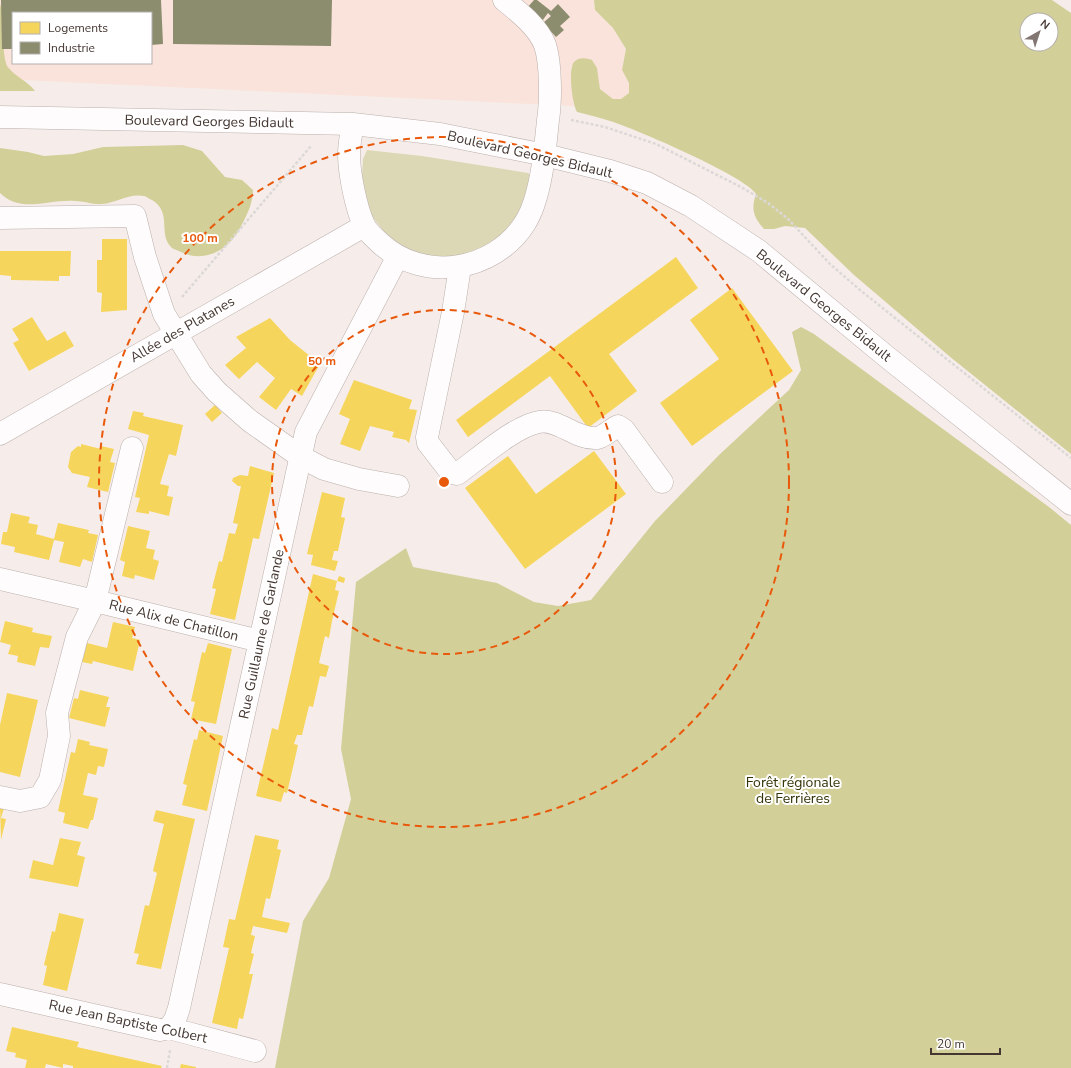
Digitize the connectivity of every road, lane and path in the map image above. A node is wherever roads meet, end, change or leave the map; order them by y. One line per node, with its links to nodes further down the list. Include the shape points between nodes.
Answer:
1 (504, 0): 2 (street, via 533,26 545,45 550,80)
2 (549, 116): 6 (street); 16 (path, via 605,127 656,144 768,202 860,290)
3 (0, 117): 4 (street, Boulevard Georges Bidault)
4 (352, 124): 6 (street, Boulevard Georges Bidault, via 440,134); 8 (street, via 349,155)
5 (311, 145): 11 (path, via 173,308)
6 (545, 155): 10 (street, via 536,196 525,223 498,251 475,263); 19 (street, Boulevard Georges Bidault, via 610,171 647,184 692,206 724,226 759,251)
7 (0, 218): 11 (street, via 135,216 145,257)
8 (364, 226): 9 (street, via 387,249); 12 (street, Allée des Platanes)
9 (398, 256): 10 (street, via 431,267); 15 (street, Rue Guillaume de Garlande, via 306,432)
10 (460, 267): 17 (street, via 427,437 428,443 449,470 457,474 517,430 541,421 593,438 600,438 618,426 624,430)
11 (164, 314): 12 (street)
12 (175, 334): 13 (street, Allée des Platanes); 15 (street, via 201,374 217,392 250,421)
13 (0, 434)
14 (132, 448): 21 (street)
15 (301, 457): 18 (street, via 324,469); 22 (street, Rue Guillaume de Garlande)
16 (1071, 458)
17 (662, 482)
18 (398, 486)
19 (1071, 504)
20 (0, 579): 21 (street)
21 (96, 601): 22 (street, Rue Alix de Chatillon); 23 (street, Rue Alix de Chatillon, via 77,637 57,713 59,736 50,780 40,797 20,801)
22 (260, 641): 25 (street, Rue Guillaume de Garlande, via 179,1008)
23 (0, 797)
24 (0, 994): 25 (street, Rue Jean Baptiste Colbert, via 160,1030)
25 (169, 1028): 26 (street, Rue Jean Baptiste Colbert)
26 (255, 1050)

